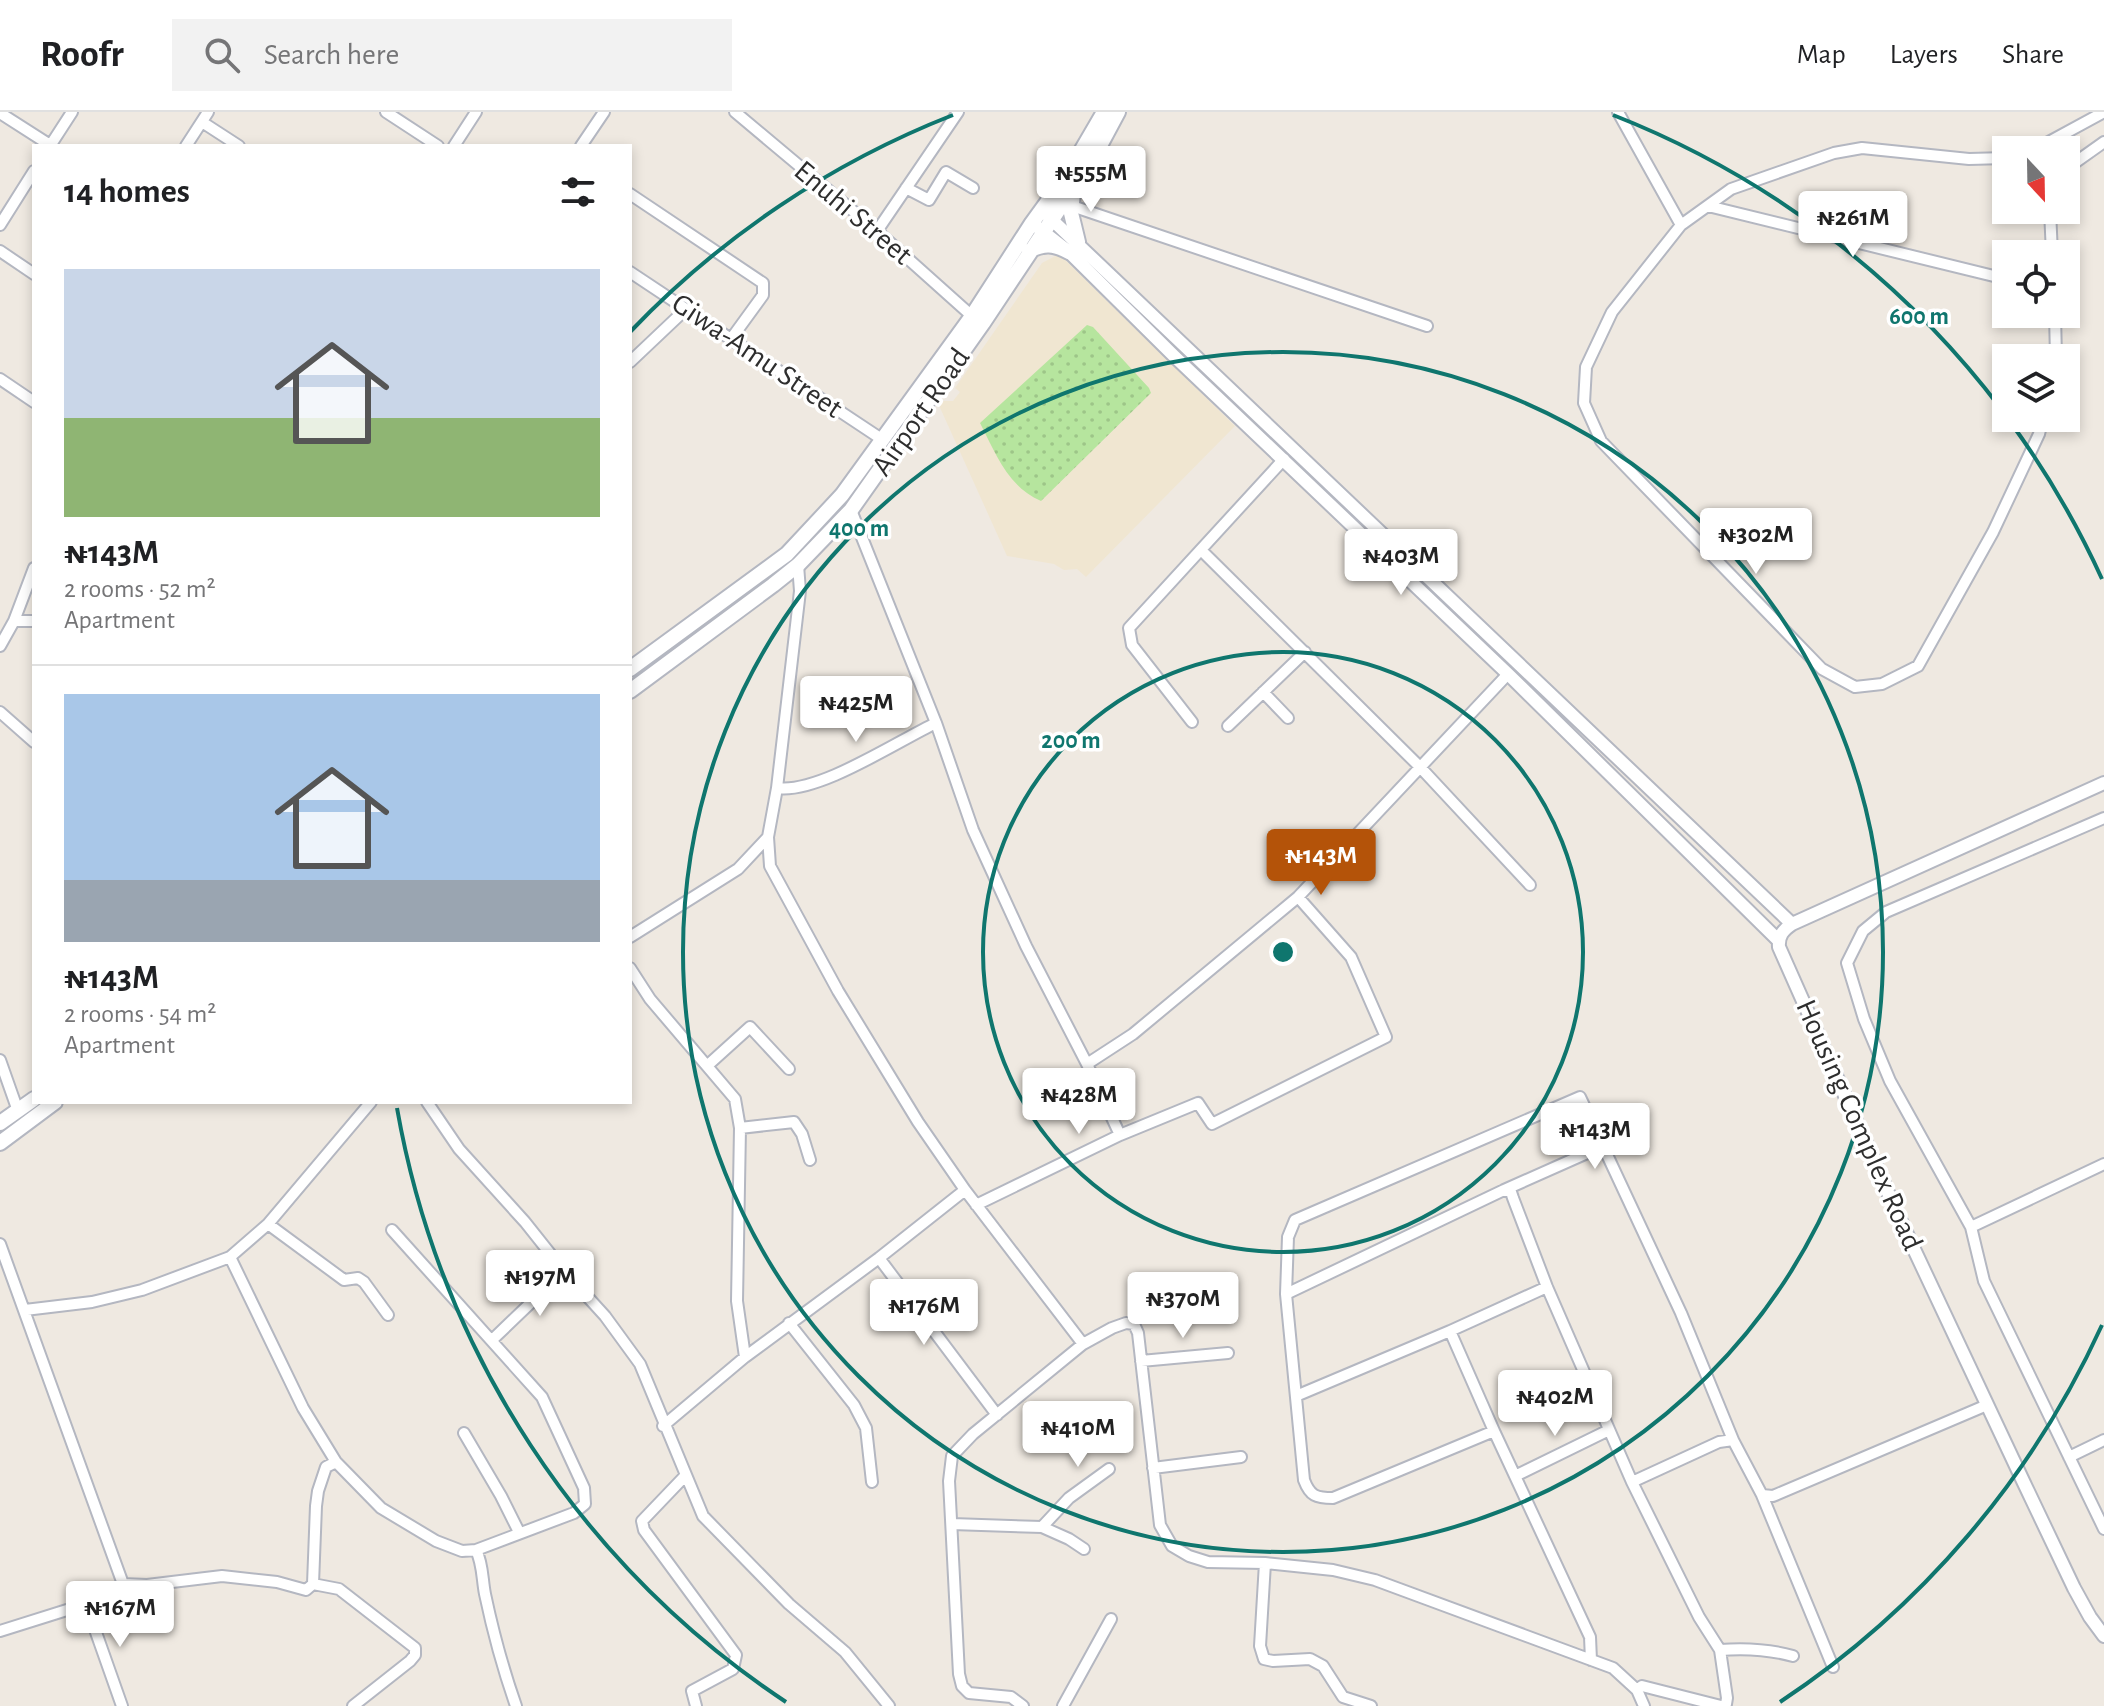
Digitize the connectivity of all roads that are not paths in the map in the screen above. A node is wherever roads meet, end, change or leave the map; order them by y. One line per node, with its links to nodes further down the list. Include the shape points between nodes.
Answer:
1 (72, 112): 16 (street)
2 (386, 112): 19 (street)
3 (476, 112): 20 (street)
4 (604, 112): 21 (street)
5 (735, 112): 34 (street, Enuhi Street)
6 (958, 112): 25 (street)
7 (1104, 112): 31 (main road, Airport Road)
8 (1118, 112): 27 (main road, Airport Road)
9 (1618, 112): 33 (street)
10 (2104, 112): 13 (street)
11 (0, 113): 15 (street)
12 (205, 117): 17 (street); 18 (street)
13 (2060, 136)
14 (2104, 142): 23 (street)
15 (47, 144)
16 (51, 144)
17 (187, 144)
18 (237, 144)
19 (435, 144)
20 (455, 144)
21 (582, 144)
22 (1992, 158): 30 (street, via 1862,148 1731,189)
23 (2080, 159)
24 (32, 174): 32 (street)
25 (906, 188): 26 (street, via 929,200 946,172); 34 (street)
26 (973, 188)
27 (1073, 188): 29 (main road); 31 (main road, Airport Road)
28 (632, 195): 44 (street, via 763,283 763,295)
29 (1072, 206): 35 (main road); 43 (street)
30 (1708, 206): 33 (street); 40 (street)
31 (1042, 221): 35 (street); 37 (main road, Airport Road); 42 (main road, Airport Road)
32 (0, 225)
33 (1681, 225): 48 (street, via 1612,312 1586,367 1584,403 1601,441 1822,669 1855,687 1882,684 1918,666 1993,532)
34 (877, 231): 42 (street, Enuhi Street)
35 (1073, 247): 37 (main road, via 1043,244); 50 (street, via 1174,356); 78 (street)
36 (0, 251): 38 (street)
37 (1029, 251): 51 (main road, Airport Road)
38 (32, 273)
39 (632, 273): 41 (street, Giwa-Amu Street)
40 (1992, 276)
41 (686, 309): 44 (street, Giwa-Amu Street); 45 (street)
42 (972, 316): 49 (main road, Airport Road)
43 (1427, 326)
44 (731, 339): 49 (street, Giwa-Amu Street)
45 (632, 360)
46 (0, 380): 47 (street)
47 (32, 401)
48 (2040, 432)
49 (883, 440): 58 (main road, Airport Road, via 842,495 787,554)
50 (1284, 459): 52 (street); 62 (street)
51 (851, 510): 53 (main road, Airport Road); 68 (street)
52 (1201, 550): 59 (street); 67 (street, via 1129,628 1132,645)
53 (798, 565): 60 (main road, Airport Road); 73 (street, via 800,591)
54 (32, 573): 55 (street)
55 (14, 621): 56 (street); 57 (street)
56 (32, 621)
57 (0, 646)
58 (662, 646): 60 (main road); 61 (main road, Airport Road)
59 (1305, 652): 64 (street); 71 (street)
60 (672, 660): 63 (main road, Airport Road)
61 (632, 668)
62 (1508, 674): 71 (street); 80 (street)
63 (632, 690)
64 (1263, 692): 66 (street); 69 (street)
65 (0, 712): 70 (street)
66 (1288, 718)
67 (1192, 722)
68 (936, 723): 73 (street, via 817,784); 83 (street, via 973,830)
69 (1228, 726)
70 (32, 740)
71 (1420, 767): 76 (street); 77 (street)
72 (2104, 783): 78 (street)
73 (777, 788): 75 (street)
74 (2104, 818): 102 (street, via 1886,912 1863,931 1847,963 1890,1081)
75 (768, 837): 79 (street, via 738,869); 98 (street, via 770,866 838,991)
76 (1530, 885)
77 (1298, 897): 83 (street, via 1133,1034); 93 (street, via 1351,957 1386,1037 1212,1124 1198,1103)
78 (1792, 924): 80 (street)
79 (632, 936)
80 (1778, 940): 120 (street, Housing Complex Road)
81 (632, 971): 84 (street)
82 (0, 1060): 90 (street)
83 (1087, 1064): 93 (street)
84 (708, 1065): 85 (street, via 750,1027); 92 (street, via 735,1099)
85 (789, 1069)
86 (32, 1100): 90 (main road)
87 (52, 1104): 94 (main road)
88 (369, 1104): 101 (street)
89 (428, 1104): 107 (street, via 459,1149)
90 (18, 1111): 91 (main road)
91 (0, 1123)
92 (740, 1128): 96 (street, via 794,1122); 117 (street, via 737,1301)
93 (1120, 1135): 100 (street)
94 (0, 1143)
95 (1603, 1146): 99 (street); 109 (street, via 1580,1097 1295,1220 1288,1237); 126 (street)
96 (810, 1160)
97 (2104, 1164): 102 (street)
98 (965, 1190): 100 (street); 106 (street)
99 (1504, 1190): 108 (street, via 1511,1192); 109 (street)
100 (976, 1205): 115 (street)
101 (268, 1224): 105 (street); 111 (street, via 344,1280 364,1282)
102 (1971, 1227): 129 (street, via 1984,1281)
103 (392, 1230): 114 (street)
104 (0, 1244): 110 (street)
105 (230, 1257): 110 (street, via 142,1290); 130 (street, via 303,1408)
106 (879, 1258): 112 (street); 121 (street)
107 (564, 1271): 114 (street); 122 (street, via 640,1364)
108 (1547, 1287): 113 (street); 123 (street)
109 (1286, 1294): 119 (street)
110 (25, 1310): 145 (street)
111 (388, 1315)
112 (789, 1323): 117 (street); 135 (street, via 854,1405 866,1428)
113 (1450, 1331): 119 (street); 124 (street)
114 (492, 1340): 141 (street, via 542,1397 584,1488 585,1504 574,1513)
115 (1083, 1344): 118 (street, via 1112,1328 1134,1324); 121 (street)
116 (1228, 1353): 118 (street)
117 (745, 1357): 122 (street)
118 (1141, 1361): 131 (street)
119 (1296, 1396): 124 (street, via 1304,1480 1317,1498 1333,1498)
120 (1987, 1405): 137 (street, via 1773,1496); 150 (street, Housing Complex Road, via 2074,1588)
121 (997, 1415): 138 (street, via 952,1456)
122 (663, 1426): 133 (street)
123 (1609, 1430): 134 (street); 136 (street)
124 (1494, 1431): 134 (street)
125 (464, 1433): 141 (street)
126 (1733, 1440): 136 (street); 137 (street)
127 (2104, 1440): 129 (street)
128 (1241, 1457): 131 (street)
129 (2069, 1457): 140 (street)
130 (336, 1462): 143 (street, via 381,1508 436,1541 462,1551); 146 (street, via 326,1467 318,1491)
131 (1153, 1468): 144 (street, via 1160,1525 1172,1546 1208,1562)
132 (1109, 1469): 139 (street, via 1069,1498)
133 (685, 1476): 160 (street, via 642,1521 736,1655 733,1669 692,1691); 161 (street, via 703,1516 789,1604 845,1652)
134 (1515, 1476): 153 (street, via 1590,1637)
135 (872, 1482)
136 (1632, 1482): 151 (street)
137 (1762, 1495): 154 (street)
138 (952, 1524): 139 (street); 162 (street, via 962,1686 969,1693 1011,1697)
139 (1042, 1527): 142 (street)
140 (2104, 1529)
141 (519, 1532): 143 (street)
142 (1084, 1549)
143 (476, 1550): 159 (street)
144 (1265, 1563): 153 (street, via 1375,1580); 163 (street, via 1260,1646 1264,1659 1310,1659 1323,1666 1343,1697)
145 (123, 1584): 146 (street, via 222,1576 306,1590); 147 (street)
146 (313, 1584): 158 (street, via 339,1589 415,1648 410,1661)
147 (86, 1604): 149 (street); 157 (street)
148 (1111, 1619): 156 (street)
149 (0, 1631)
150 (2104, 1636)
151 (1720, 1650): 152 (street, via 1748,1648); 155 (street, via 1726,1704 1642,1686)
152 (1793, 1656)
153 (1591, 1660): 155 (street, via 1613,1668)
154 (1833, 1667)
155 (1637, 1690): 164 (street)
156 (1066, 1704)
157 (122, 1706)
158 (353, 1706)
159 (516, 1706)
160 (696, 1706)
161 (889, 1706)
162 (1023, 1706)
163 (1371, 1706)
164 (1644, 1706)

